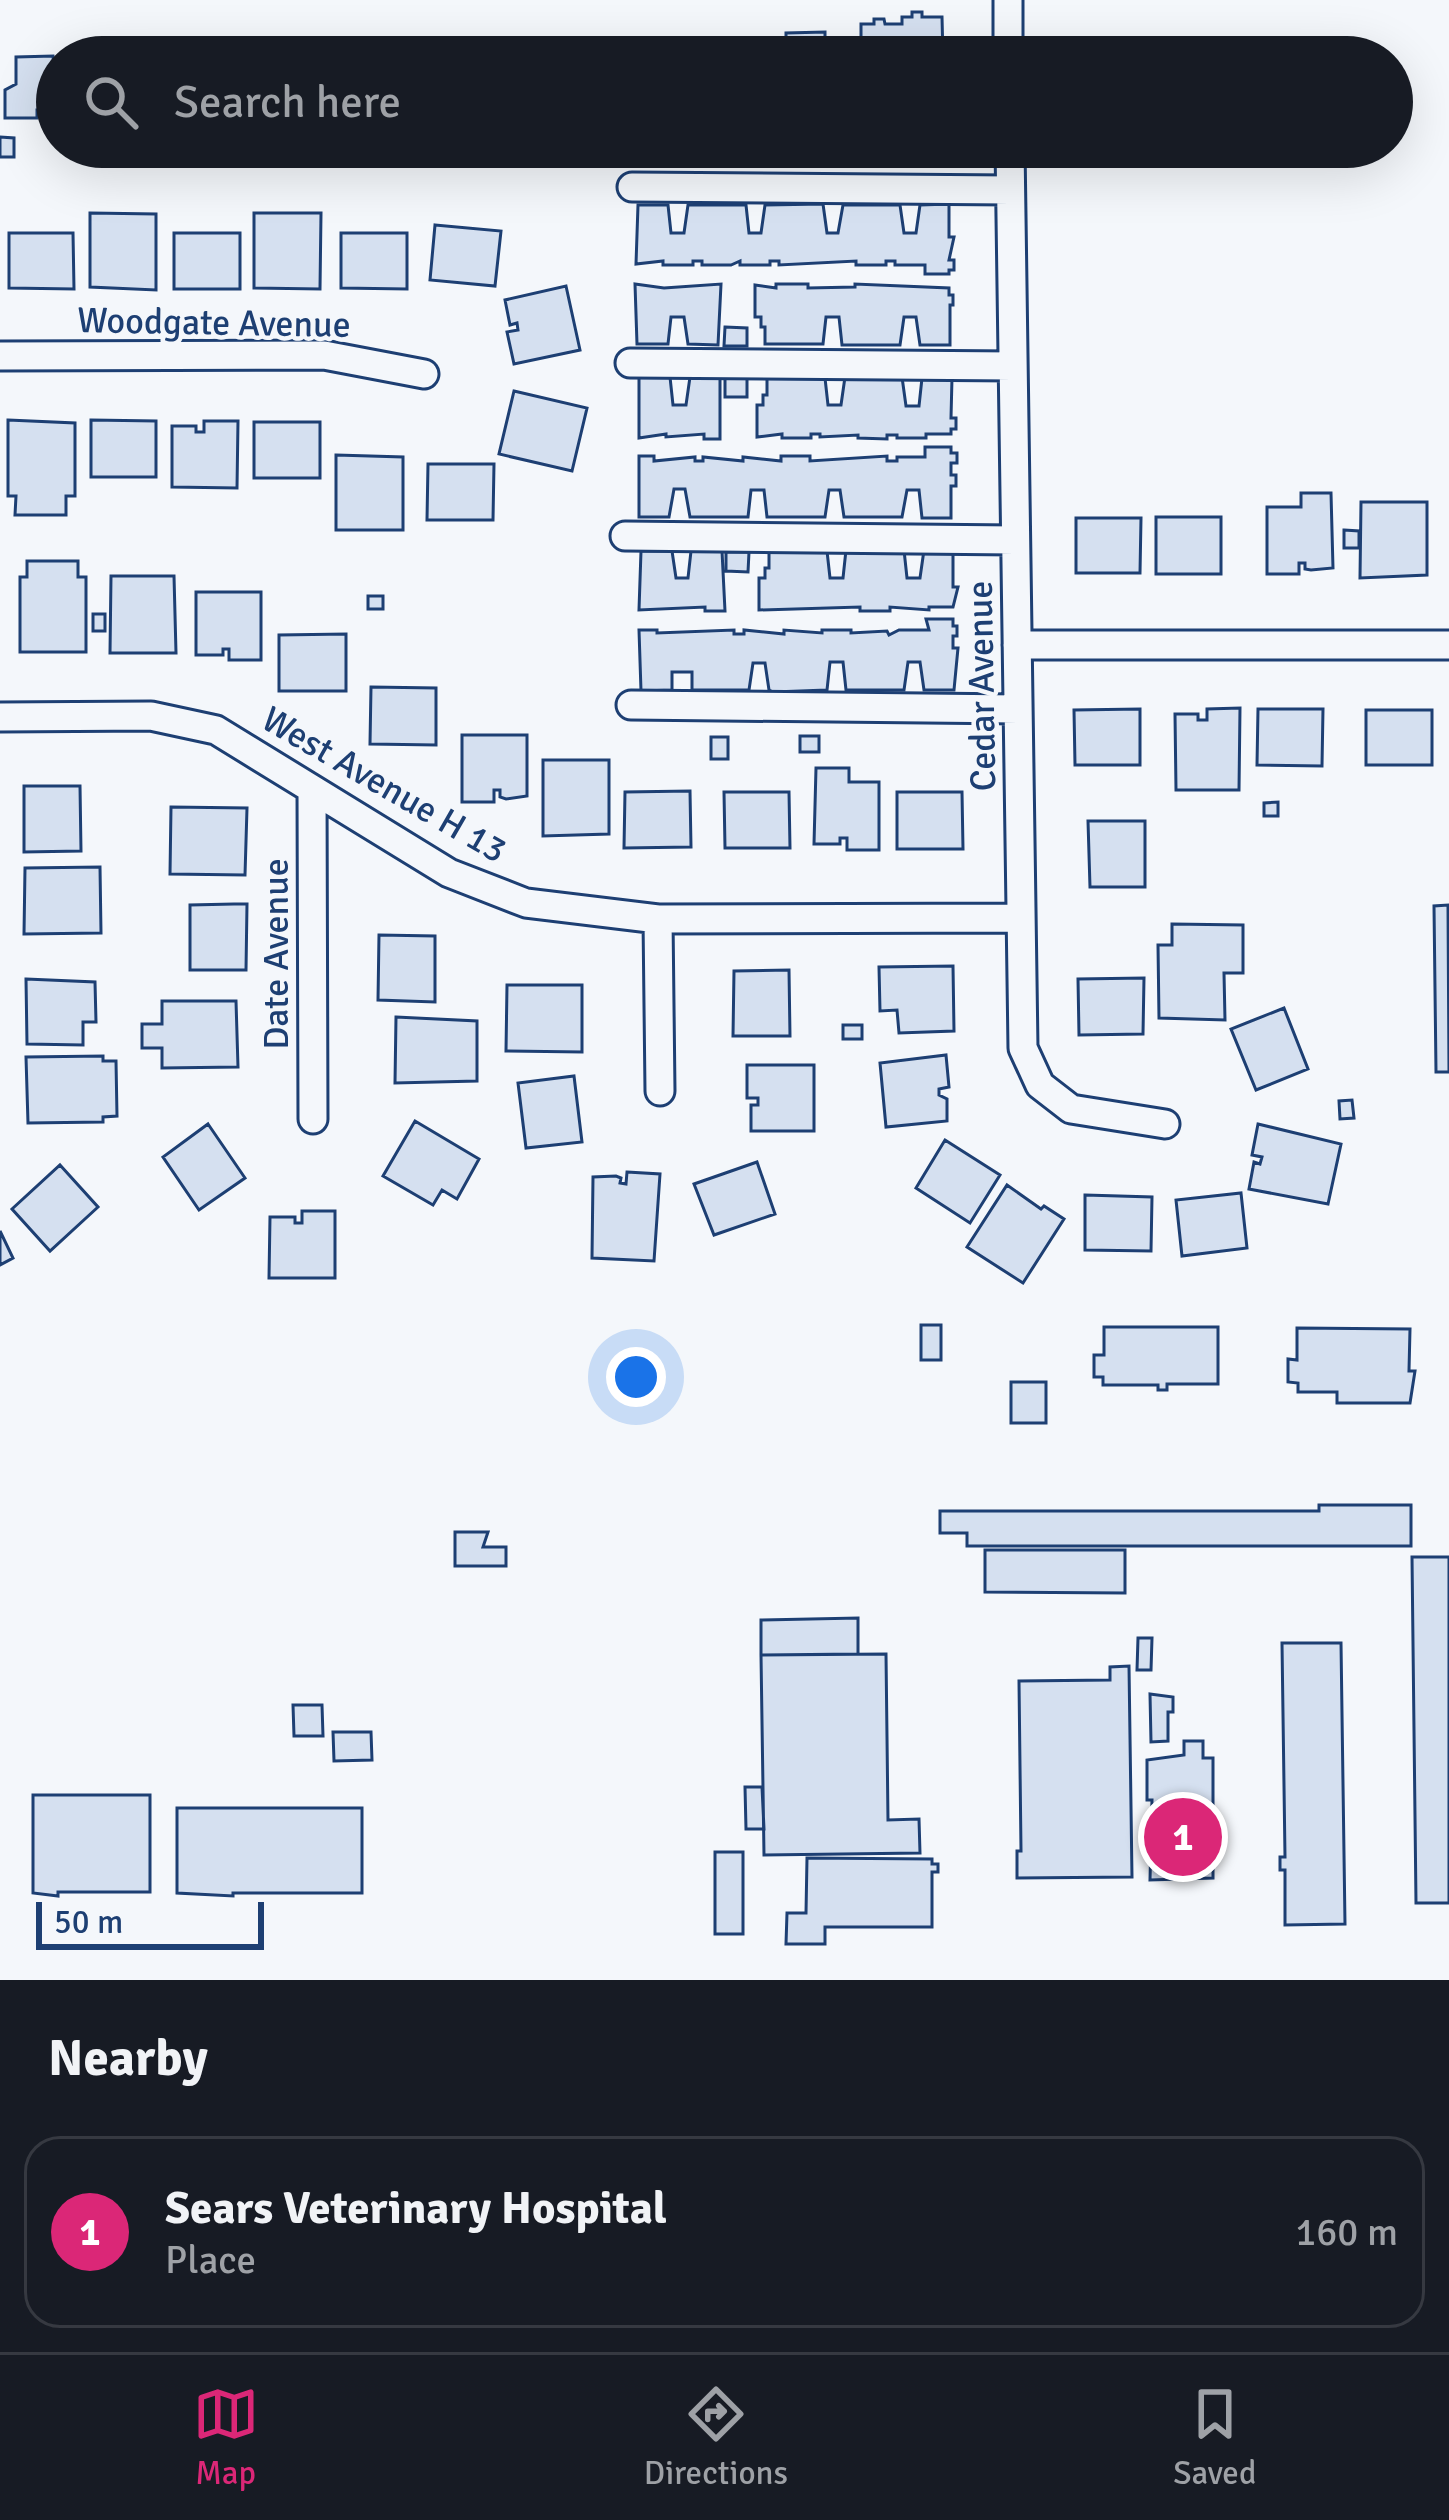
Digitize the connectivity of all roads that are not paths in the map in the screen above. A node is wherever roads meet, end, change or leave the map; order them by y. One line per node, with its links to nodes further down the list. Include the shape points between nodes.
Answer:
1 (1008, 0): 2 (street)
2 (1009, 36)
3 (1010, 168): 5 (street, Cedar Avenue)
4 (632, 187): 5 (street)
5 (1010, 190): 8 (street, Cedar Avenue)
6 (0, 356): 9 (street, Woodgate Avenue, via 324,355)
7 (630, 363): 8 (street)
8 (1013, 366): 11 (street, Cedar Avenue)
9 (424, 374)
10 (625, 536): 11 (street)
11 (1016, 540): 12 (street, Cedar Avenue)
12 (1017, 645): 13 (street); 15 (street, Cedar Avenue)
13 (1449, 645)
14 (632, 705): 15 (street)
15 (1018, 709): 18 (street, Cedar Avenue)
16 (0, 717): 17 (street, West Avenue H 13, via 151,716 216,730)
17 (311, 788): 19 (street, West Avenue H 13, via 449,873 526,903); 21 (street, Date Avenue)
18 (1021, 918): 19 (street, West Avenue H 13); 22 (street, Cedar Avenue, via 1023,1048 1040,1085 1071,1109)
19 (658, 919): 20 (street)
20 (660, 1091)
21 (313, 1119)
22 (1165, 1124)

